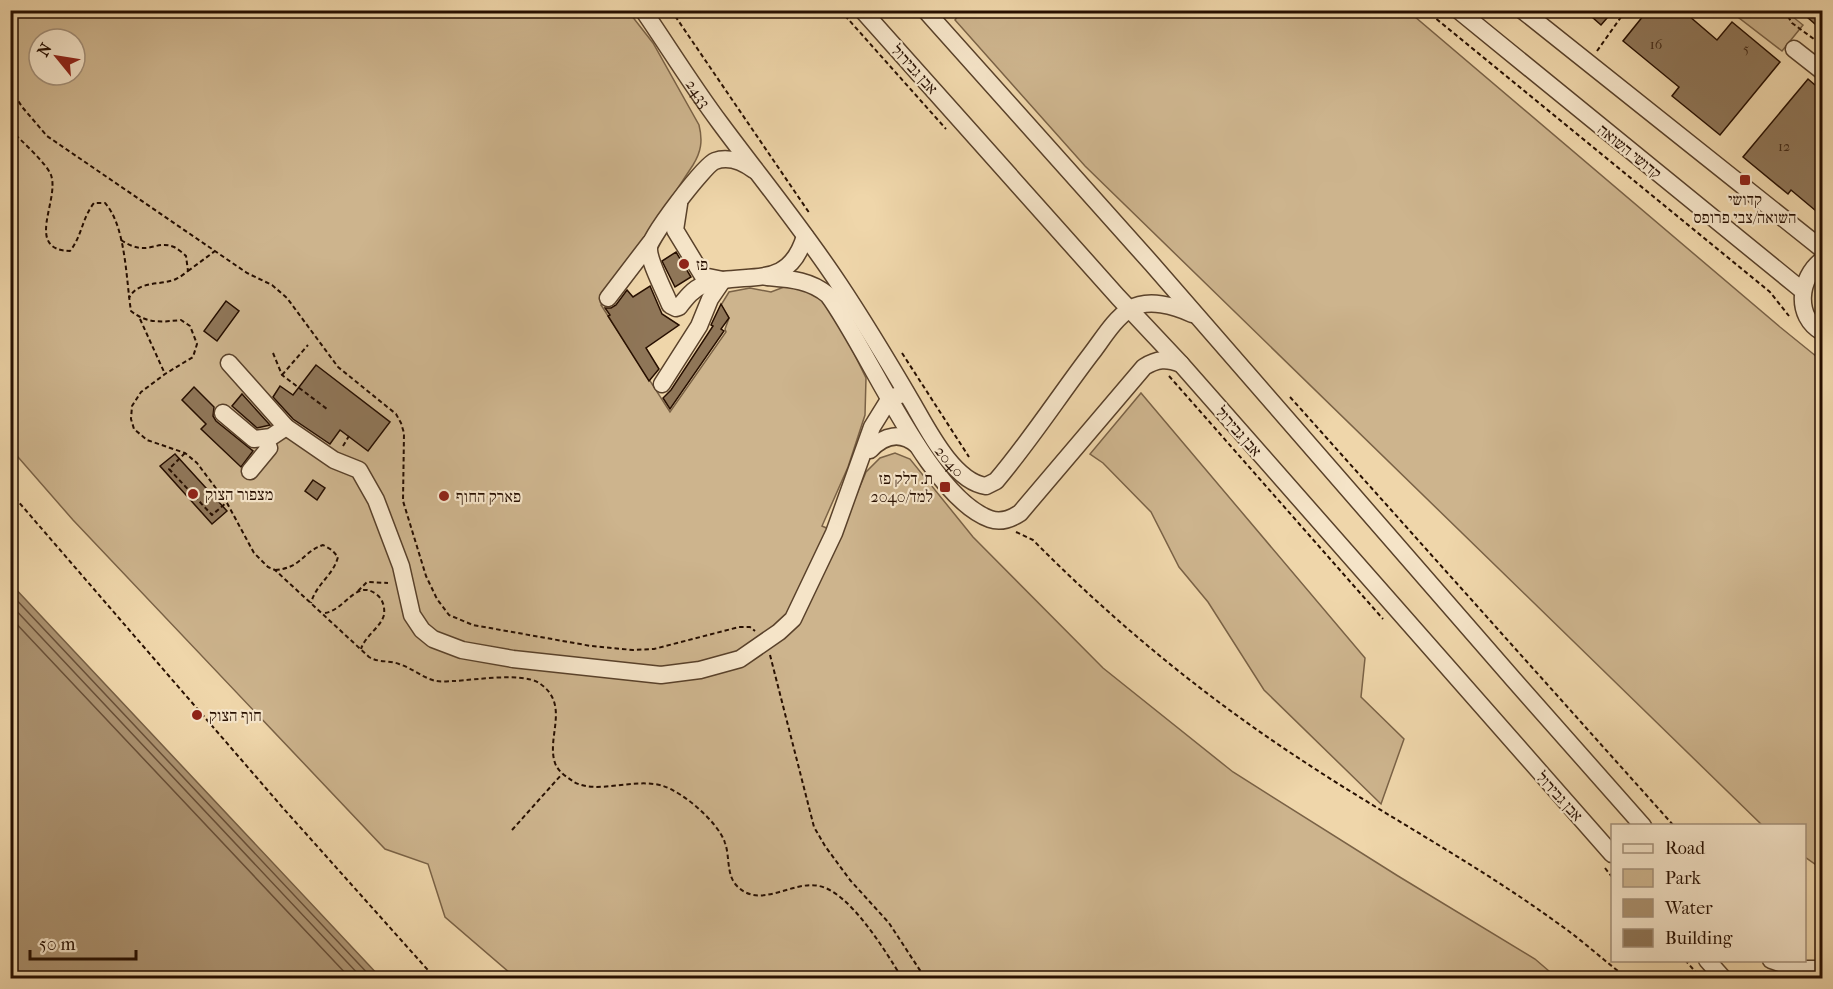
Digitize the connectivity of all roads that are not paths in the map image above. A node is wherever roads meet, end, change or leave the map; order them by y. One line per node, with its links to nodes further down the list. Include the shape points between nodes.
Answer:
1 (643, 10): 8 (street, 2433)
2 (862, 10): 18 (street, אבן גבירול)
3 (925, 10): 19 (street)
4 (1458, 10): 16 (street, קדושי השואה)
5 (1522, 10): 12 (street)
6 (1794, 49): 7 (street)
7 (1822, 70)
8 (759, 174): 9 (street, via 742,163 717,160 704,168); 10 (street, 2040)
9 (680, 200): 11 (street); 15 (street, via 675,230 703,276)
10 (805, 236): 14 (street, via 794,260 782,272); 24 (street, 2040, via 875,339)
11 (650, 243): 15 (street, via 650,255 673,307 679,307 702,285); 17 (street)
12 (1822, 249)
13 (1822, 260): 16 (street, via 1812,269)
14 (767, 277): 15 (street); 24 (street, 2040, via 805,282 828,295)
15 (723, 280): 23 (street)
16 (1803, 291): 20 (street, via 1803,305 1809,318)
17 (608, 298)
18 (1130, 309): 19 (street, via 1165,305); 22 (street, אבן גבירול); 24 (street, 2040, via 1100,342 1007,468 986,486 971,482 956,469)
19 (1196, 316): 32 (street)
20 (1822, 332)
21 (229, 363): 26 (street)
22 (1181, 364): 28 (street, 2040, via 1165,359 1144,367 1029,504 1005,520 991,519 960,500); 33 (street, אבן גבירול)
23 (663, 384)
24 (898, 399): 28 (street, 2040); 29 (street); 30 (street, via 872,427)
25 (223, 413): 27 (street, via 254,439)
26 (286, 426): 27 (street); 30 (street, via 334,460 359,470 376,500 401,566 412,615 433,639 462,650 513,659 661,675 740,659 793,618 834,533)
27 (265, 439): 31 (street, via 268,448)
28 (917, 445): 29 (street, via 896,436 881,440)
29 (870, 450): 30 (street)
30 (859, 467)
31 (250, 471)
32 (1642, 824)
33 (1611, 853)
34 (1709, 962): 38 (street)
35 (1766, 962): 39 (street)
36 (1778, 962): 37 (street, via 1798,969)
37 (1822, 969)
38 (1723, 978)
39 (1779, 978)

